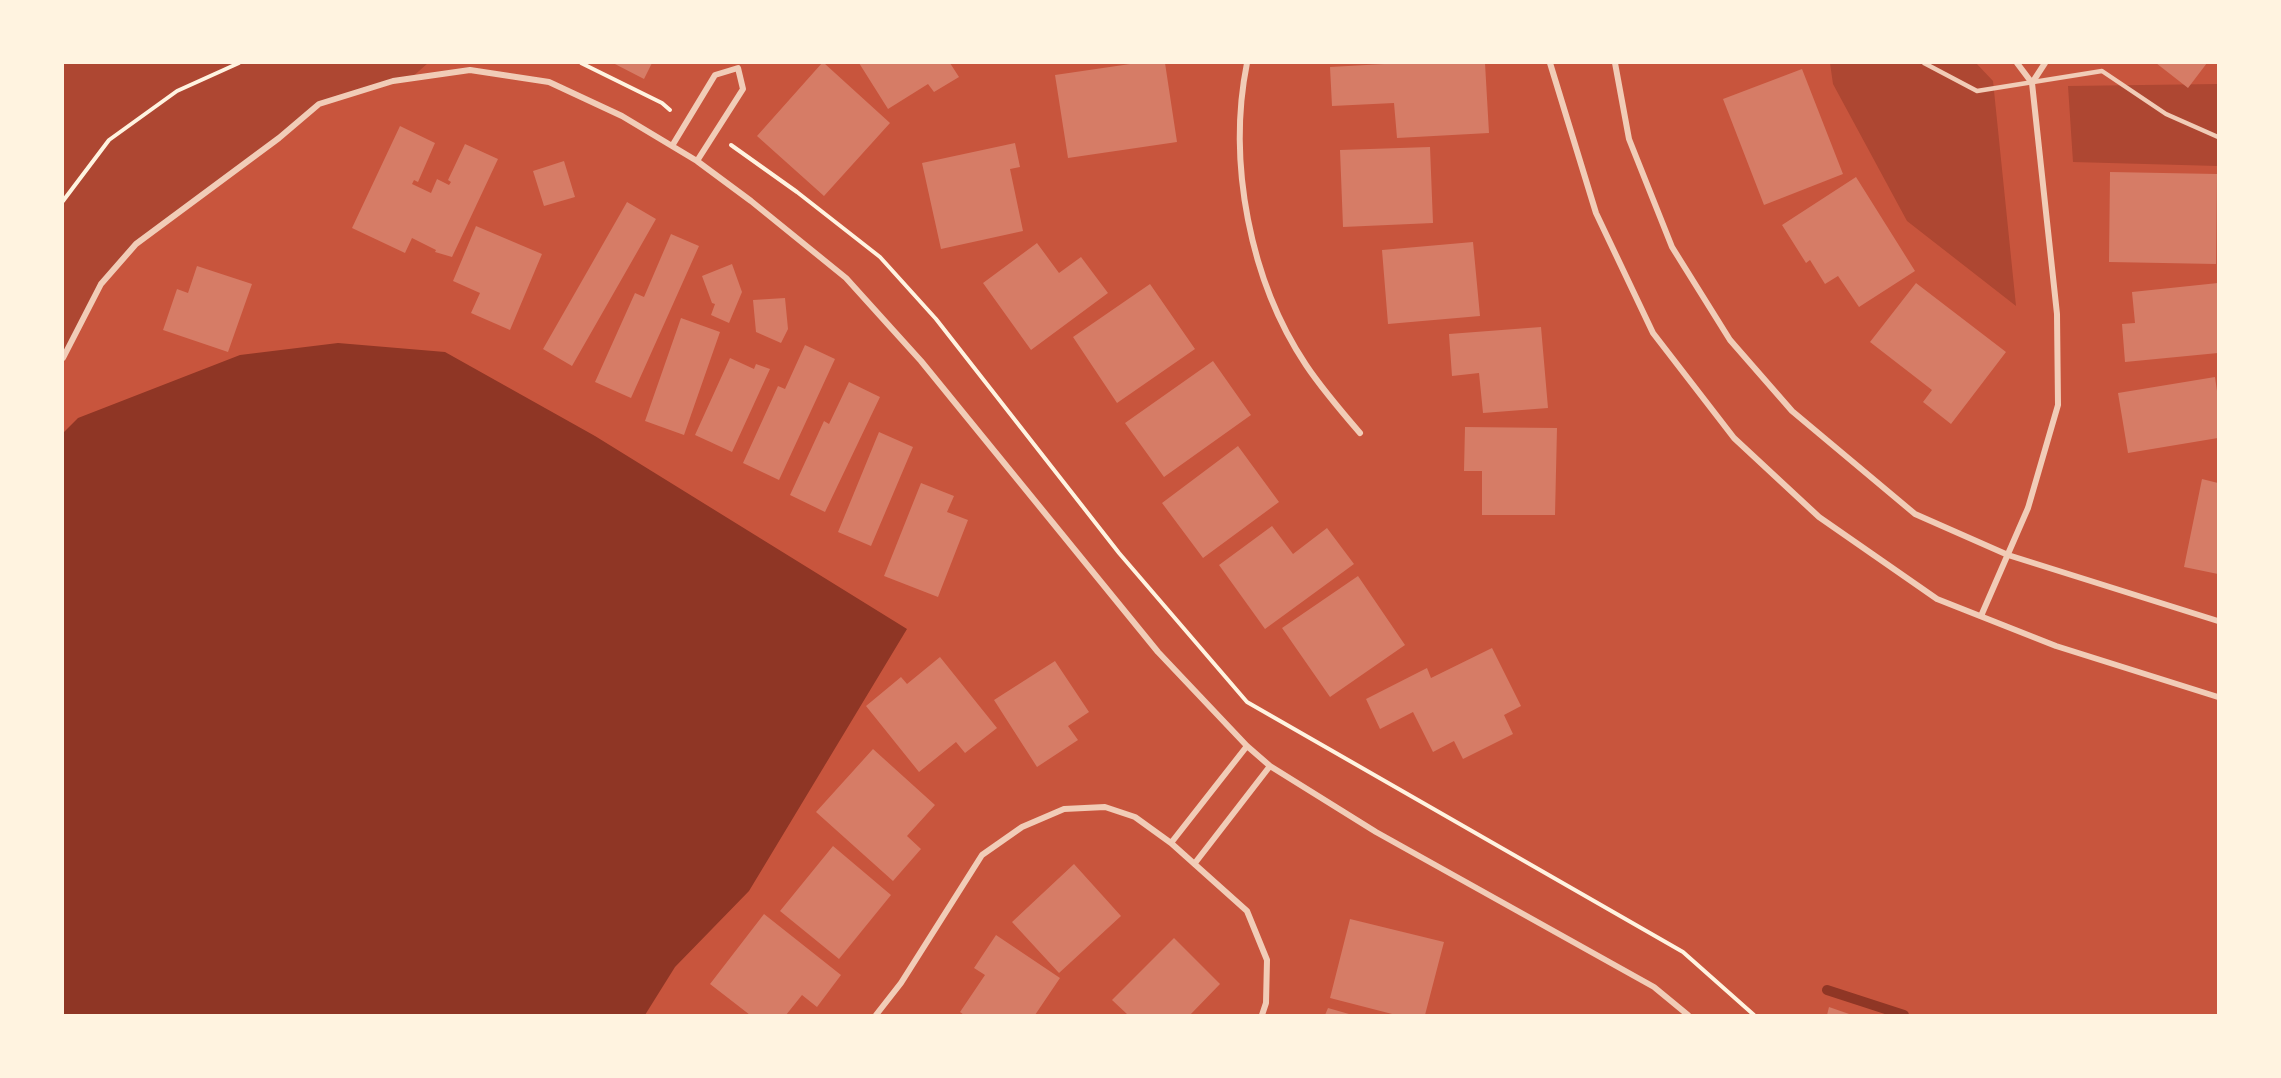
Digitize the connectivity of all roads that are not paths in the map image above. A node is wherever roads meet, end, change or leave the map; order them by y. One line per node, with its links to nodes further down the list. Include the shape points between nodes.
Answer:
1 (1247, 63): 13 (street, via 1240,165 1259,265 1283,326 1305,364)
2 (1550, 63): 15 (street, via 1596,213 1653,333 1734,438 1819,517 1937,599)
3 (1615, 63): 14 (street, via 1629,139 1672,247 1730,340 1792,411 1915,514)
4 (1924, 63): 8 (lane, via 1977,91)
5 (2017, 63): 8 (street)
6 (2045, 63): 8 (street)
7 (739, 66): 10 (street, via 716,75); 11 (street, via 743,90)
8 (2032, 83): 9 (lane, via 2102,71 2166,114); 14 (street, via 2057,314 2058,405 2028,508)
9 (2218, 137)
10 (672, 146): 11 (street); 12 (street, via 622,116 549,82 470,70 393,81 319,104 136,244 101,284)
11 (697, 161): 18 (street, via 846,278 921,361 1158,652)
12 (63, 358)
13 (1360, 433)
14 (2008, 555): 15 (street); 16 (street)
15 (1981, 616): 17 (street, via 2056,646)
16 (2218, 621)
17 (2218, 697)
18 (1247, 746): 19 (street); 20 (street)
19 (1270, 765): 21 (street); 24 (street, via 1376,832 1654,987)
20 (1172, 843): 21 (street); 22 (street, via 1135,817 1105,807 1064,809 1022,827 982,855 901,983)
21 (1195, 863): 23 (street, via 1247,911 1267,960)
22 (876, 1015)
23 (1262, 1015)
24 (1688, 1015)

